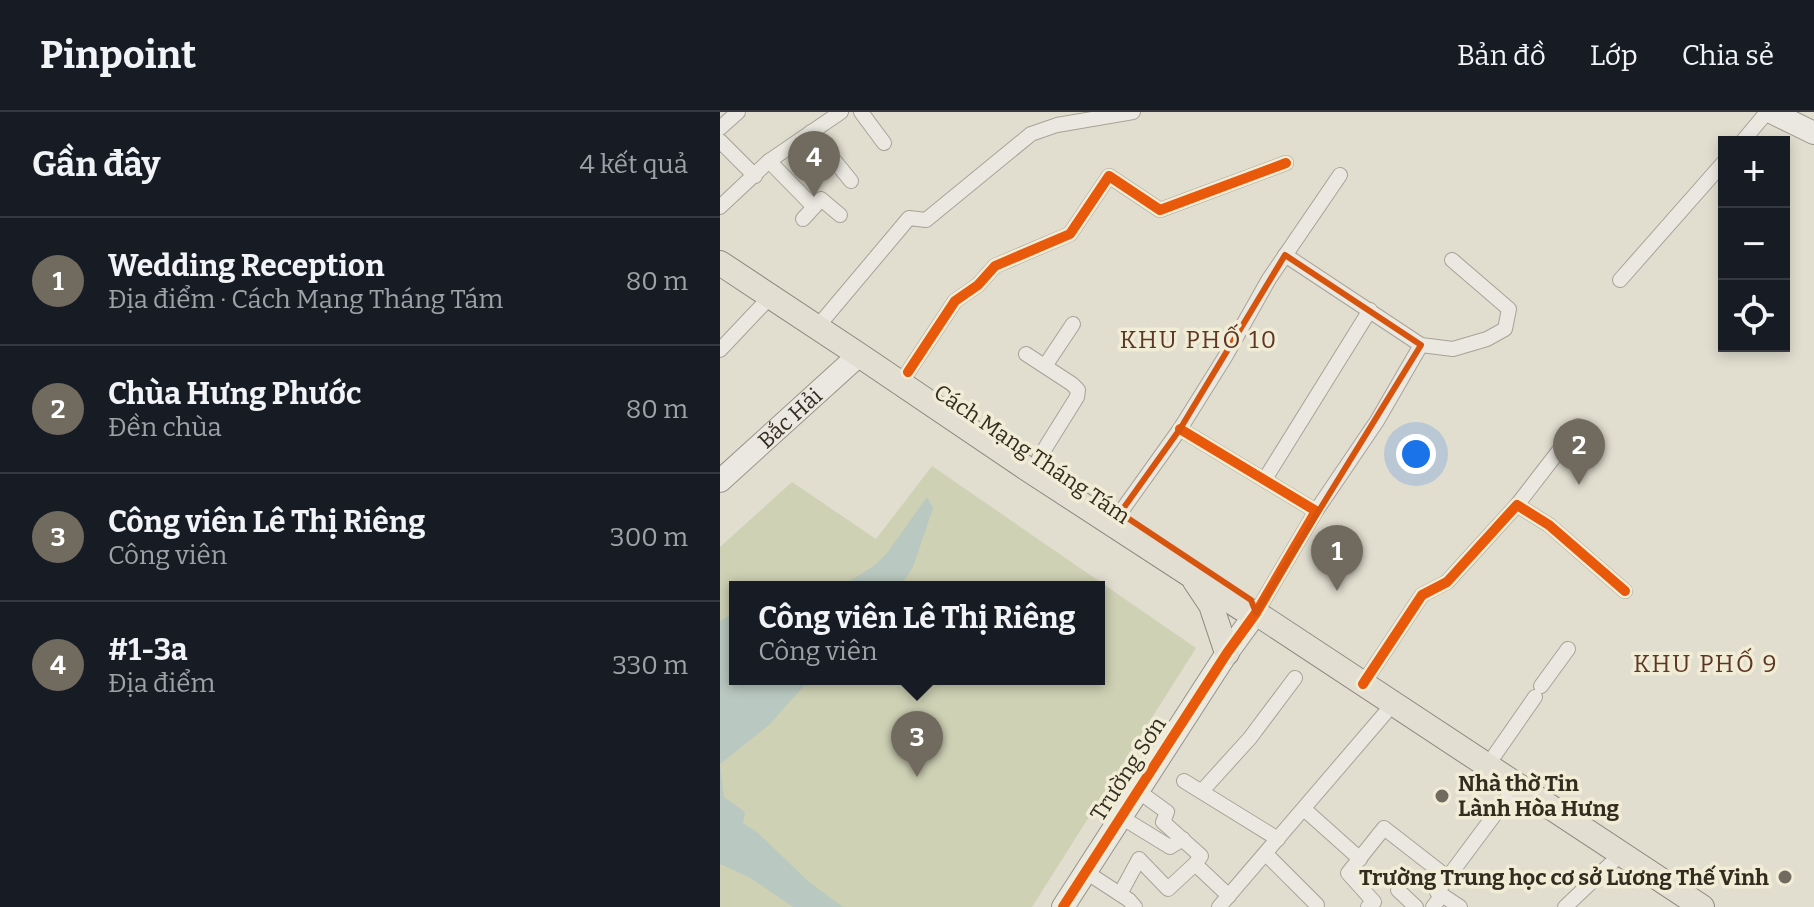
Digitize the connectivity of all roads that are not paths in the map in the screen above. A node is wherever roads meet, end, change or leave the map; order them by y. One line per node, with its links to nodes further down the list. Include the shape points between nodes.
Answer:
1 (738, 112): 6 (street)
2 (861, 112): 11 (street)
3 (1133, 112): 29 (street, via 1031,134 926,220 909,218)
4 (1769, 112): 8 (street); 9 (street)
5 (832, 114): 7 (street)
6 (720, 128)
7 (811, 132): 12 (street); 17 (street)
8 (1814, 133)
9 (1747, 136)
10 (720, 141): 16 (street)
11 (884, 143)
12 (769, 161): 16 (street); 19 (street)
13 (1286, 163): 36 (street, via 1160,210 1109,176 1070,234 995,266 955,301)
14 (1718, 169): 26 (street)
15 (1340, 175): 23 (street)
16 (755, 176): 18 (street)
17 (851, 181)
18 (720, 207)
19 (814, 207): 20 (street, via 821,199); 21 (street)
20 (840, 215)
21 (803, 219)
22 (720, 250): 29 (main road, Cách Mạng Tháng Tám)
23 (1285, 255): 28 (street); 38 (street)
24 (1452, 260): 31 (street, via 1509,309 1505,329 1453,349)
25 (720, 263): 27 (main road, Cách Mạng Tháng Tám)
26 (1620, 280)
27 (771, 296): 32 (street); 34 (main road, Cách Mạng Tháng Tám)
28 (1370, 310): 31 (street); 40 (street)
29 (824, 319): 36 (main road, Cách Mạng Tháng Tám)
30 (1073, 324): 35 (street)
31 (1421, 345): 43 (street)
32 (720, 350)
33 (1026, 354): 35 (street)
34 (859, 355): 41 (street, Bắc Hải); 45 (main road, Cách Mạng Tháng Tám)
35 (1045, 366): 39 (street, via 1078,390)
36 (908, 372): 39 (main road, Cách Mạng Tháng Tám)
37 (1578, 426): 42 (street)
38 (1180, 429): 40 (street); 44 (street)
39 (1039, 458): 44 (main road, Cách Mạng Tháng Tám)
40 (1265, 479): 43 (street)
41 (720, 481)
42 (1517, 505): 46 (street, via 1549,525); 51 (street, via 1447,582 1422,595)
43 (1316, 511): 47 (street)
44 (1120, 513): 47 (main road, Cách Mạng Tháng Tám, via 1251,600)
45 (1192, 575): 47 (main road, Cách Mạng Tháng Tám); 49 (main road, via 1211,605)
46 (1625, 591)
47 (1256, 613): 49 (street, Trường Sơn); 51 (main road, Cách Mạng Tháng Tám)
48 (1568, 649): 53 (street)
49 (1227, 653): 56 (street, Trường Sơn)
50 (1295, 678): 57 (street)
51 (1363, 684): 52 (main road, Cách Mạng Tháng Tám)
52 (1393, 704): 53 (main road, Cách Mạng Tháng Tám); 58 (street)
53 (1487, 766): 55 (main road, Cách Mạng Tháng Tám)
54 (1184, 781): 57 (street)
55 (1516, 786): 63 (main road, Cách Mạng Tháng Tám); 67 (street)
56 (1138, 791): 59 (street, Trường Sơn); 60 (street, via 1167,812 1163,822)
57 (1202, 791): 61 (street)
58 (1304, 809): 61 (street); 64 (street)
59 (1121, 817): 60 (street, via 1170,847); 66 (street, Trường Sơn)
60 (1183, 839): 65 (street, via 1201,856)
61 (1278, 839): 62 (street)
62 (1266, 854): 70 (street); 72 (street)
63 (1621, 854): 78 (street); 79 (main road, Cách Mạng Tháng Tám)
64 (1360, 859): 67 (street, via 1384,828); 75 (street, via 1348,873 1374,902)
65 (1195, 864): 69 (street, via 1168,889 1139,859); 70 (street)
66 (1086, 872): 69 (street); 73 (street, Trường Sơn)
67 (1447, 877): 71 (street)
68 (1398, 890): 76 (street)
69 (1120, 894): 74 (street)
70 (1224, 901)
71 (1437, 901): 77 (street)
72 (1317, 905)
73 (1063, 907)
74 (1135, 907)
75 (1368, 907)
76 (1416, 907)
77 (1460, 907)
78 (1565, 907)
79 (1702, 907)

